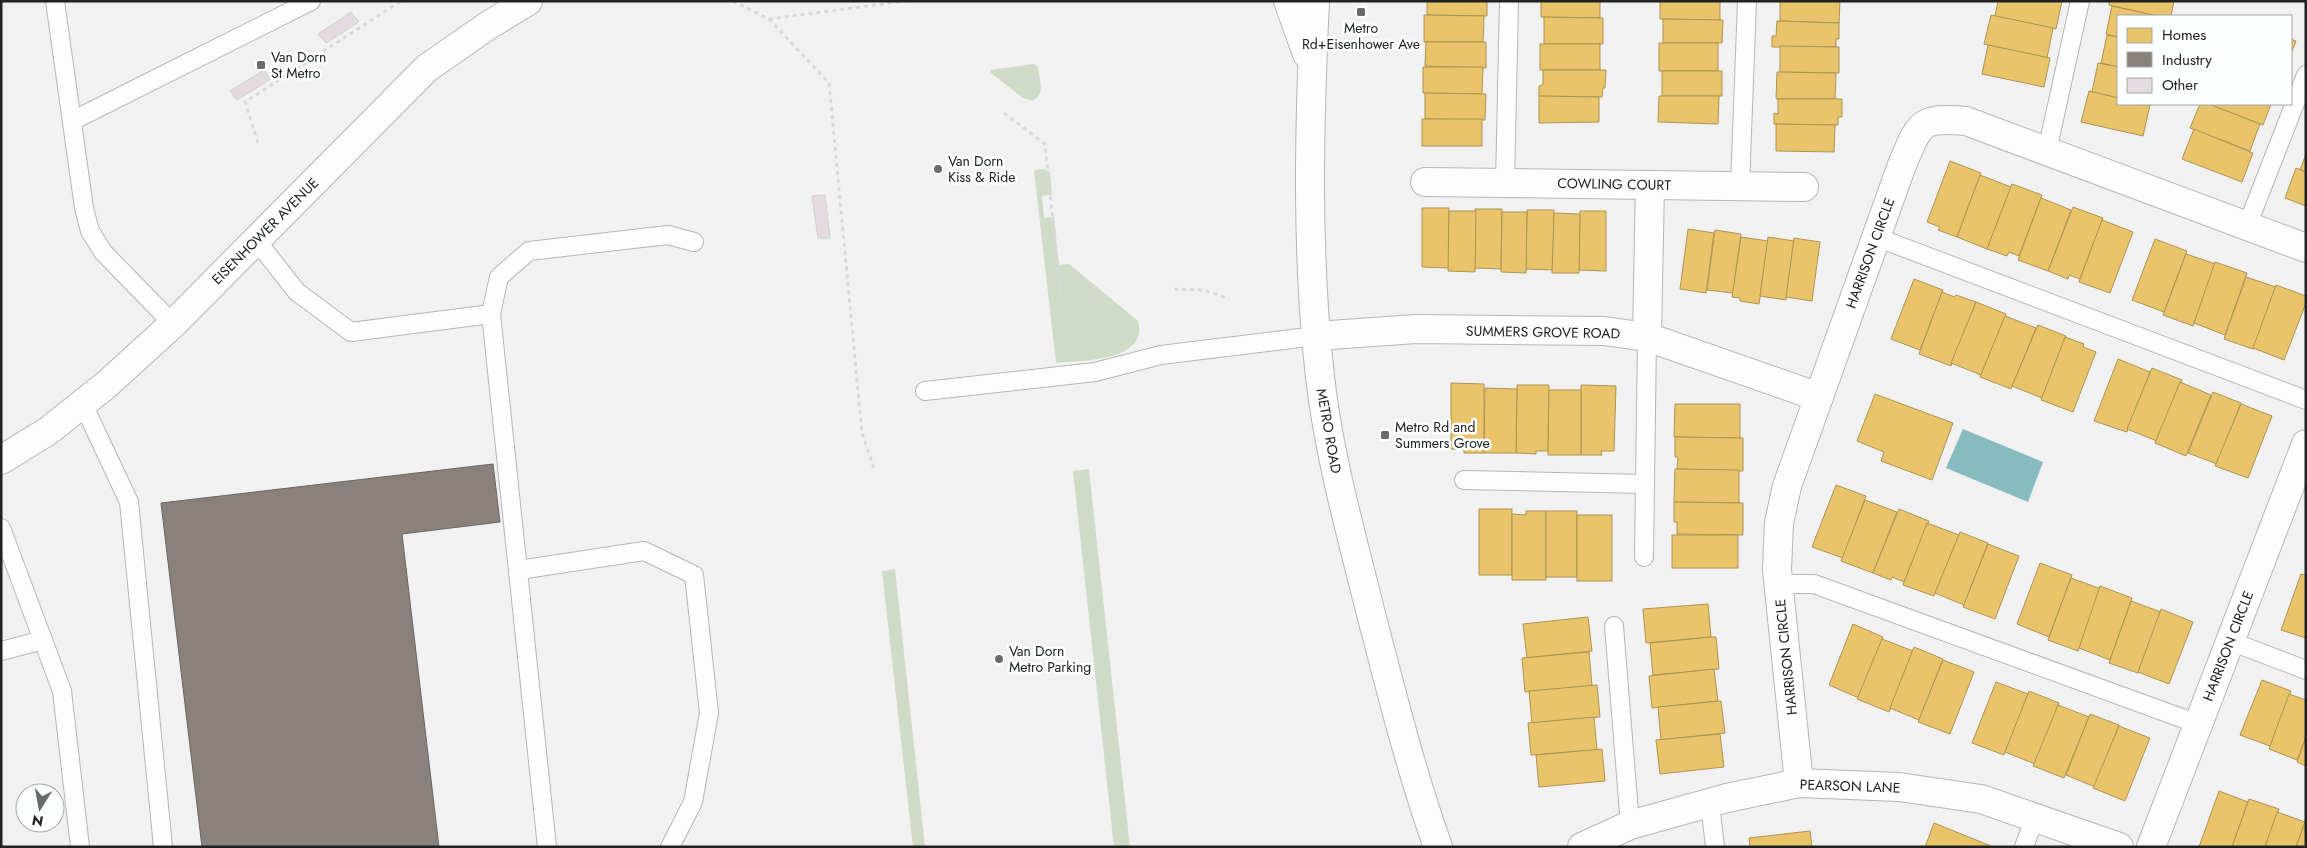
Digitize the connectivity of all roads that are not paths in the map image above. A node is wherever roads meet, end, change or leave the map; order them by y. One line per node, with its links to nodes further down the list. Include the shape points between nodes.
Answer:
1 (55, 1): 11 (lane)
2 (311, 1): 11 (lane)
3 (528, 1): 20 (street, EISENHOWER AVENUE, via 427,68)
4 (1288, 1): 9 (street)
5 (1315, 1): 9 (street, METRO ROAD)
6 (1509, 1): 14 (lane)
7 (1747, 1): 16 (lane)
8 (2080, 1): 12 (lane)
9 (1312, 66): 25 (street, METRO ROAD, via 1309,160)
10 (2306, 75): 18 (lane)
11 (72, 121): 24 (lane, via 90,231 103,252)
12 (2047, 151): 18 (street, HARRISON CIRCLE); 19 (street, HARRISON CIRCLE, via 1966,121 1940,119 1923,124 1902,164)
13 (1425, 182): 14 (street, COWLING COURT)
14 (1505, 183): 15 (street, COWLING COURT)
15 (1650, 185): 16 (street, COWLING COURT); 26 (street)
16 (1740, 186): 17 (street, COWLING COURT)
17 (1804, 187)
18 (2247, 226): 22 (street, HARRISON CIRCLE)
19 (1876, 237): 28 (street, HARRISON CIRCLE); 29 (lane)
20 (256, 240): 23 (lane, via 297,292 351,332); 24 (street, EISENHOWER AVENUE)
21 (694, 242): 23 (lane, via 668,235 528,251 499,277)
22 (2306, 248)
23 (490, 314): 37 (lane)
24 (172, 324): 30 (street, EISENHOWER AVENUE)
25 (1316, 336): 26 (street, SUMMERS GROVE ROAD, via 1425,329 1604,331); 27 (lane, via 1161,355 1095,372); 53 (street, METRO ROAD, via 1332,454 1351,535 1415,781)
26 (1646, 337): 28 (street, SUMMERS GROVE ROAD); 34 (lane)
27 (925, 391)
28 (1819, 397): 38 (street, HARRISON CIRCLE, via 1787,486 1779,523)
29 (2306, 400)
30 (83, 404): 32 (street, EISENHOWER AVENUE); 50 (lane, via 129,502)
31 (2306, 444): 41 (street, HARRISON CIRCLE)
32 (1, 460)
33 (1464, 480): 34 (lane)
34 (1645, 484): 36 (lane)
35 (1, 528): 40 (lane)
36 (1644, 557)
37 (518, 570): 51 (lane); 52 (lane, via 644,551 694,574 709,712 693,802)
38 (1779, 584): 44 (lane, via 1814,584); 45 (street, HARRISON CIRCLE)
39 (1614, 626): 48 (lane)
40 (43, 640): 42 (lane); 49 (lane, via 62,691)
41 (2230, 641): 43 (lane); 44 (street, HARRISON CIRCLE)
42 (1, 651)
43 (2306, 670)
44 (2198, 724): 58 (street, HARRISON CIRCLE)
45 (1799, 783): 46 (street, PEARSON LANE); 47 (street, PEARSON LANE, via 1937,791 1981,798)
46 (1710, 802): 48 (street, PEARSON LANE); 55 (lane)
47 (2035, 817): 56 (lane); 57 (street, PEARSON LANE)
48 (1630, 825): 54 (street, PEARSON LANE)
49 (80, 847)
50 (163, 847)
51 (547, 847)
52 (670, 847)
53 (1438, 847)
54 (1582, 847)
55 (1715, 847)
56 (2024, 847)
57 (2119, 847)
58 (2151, 847)

